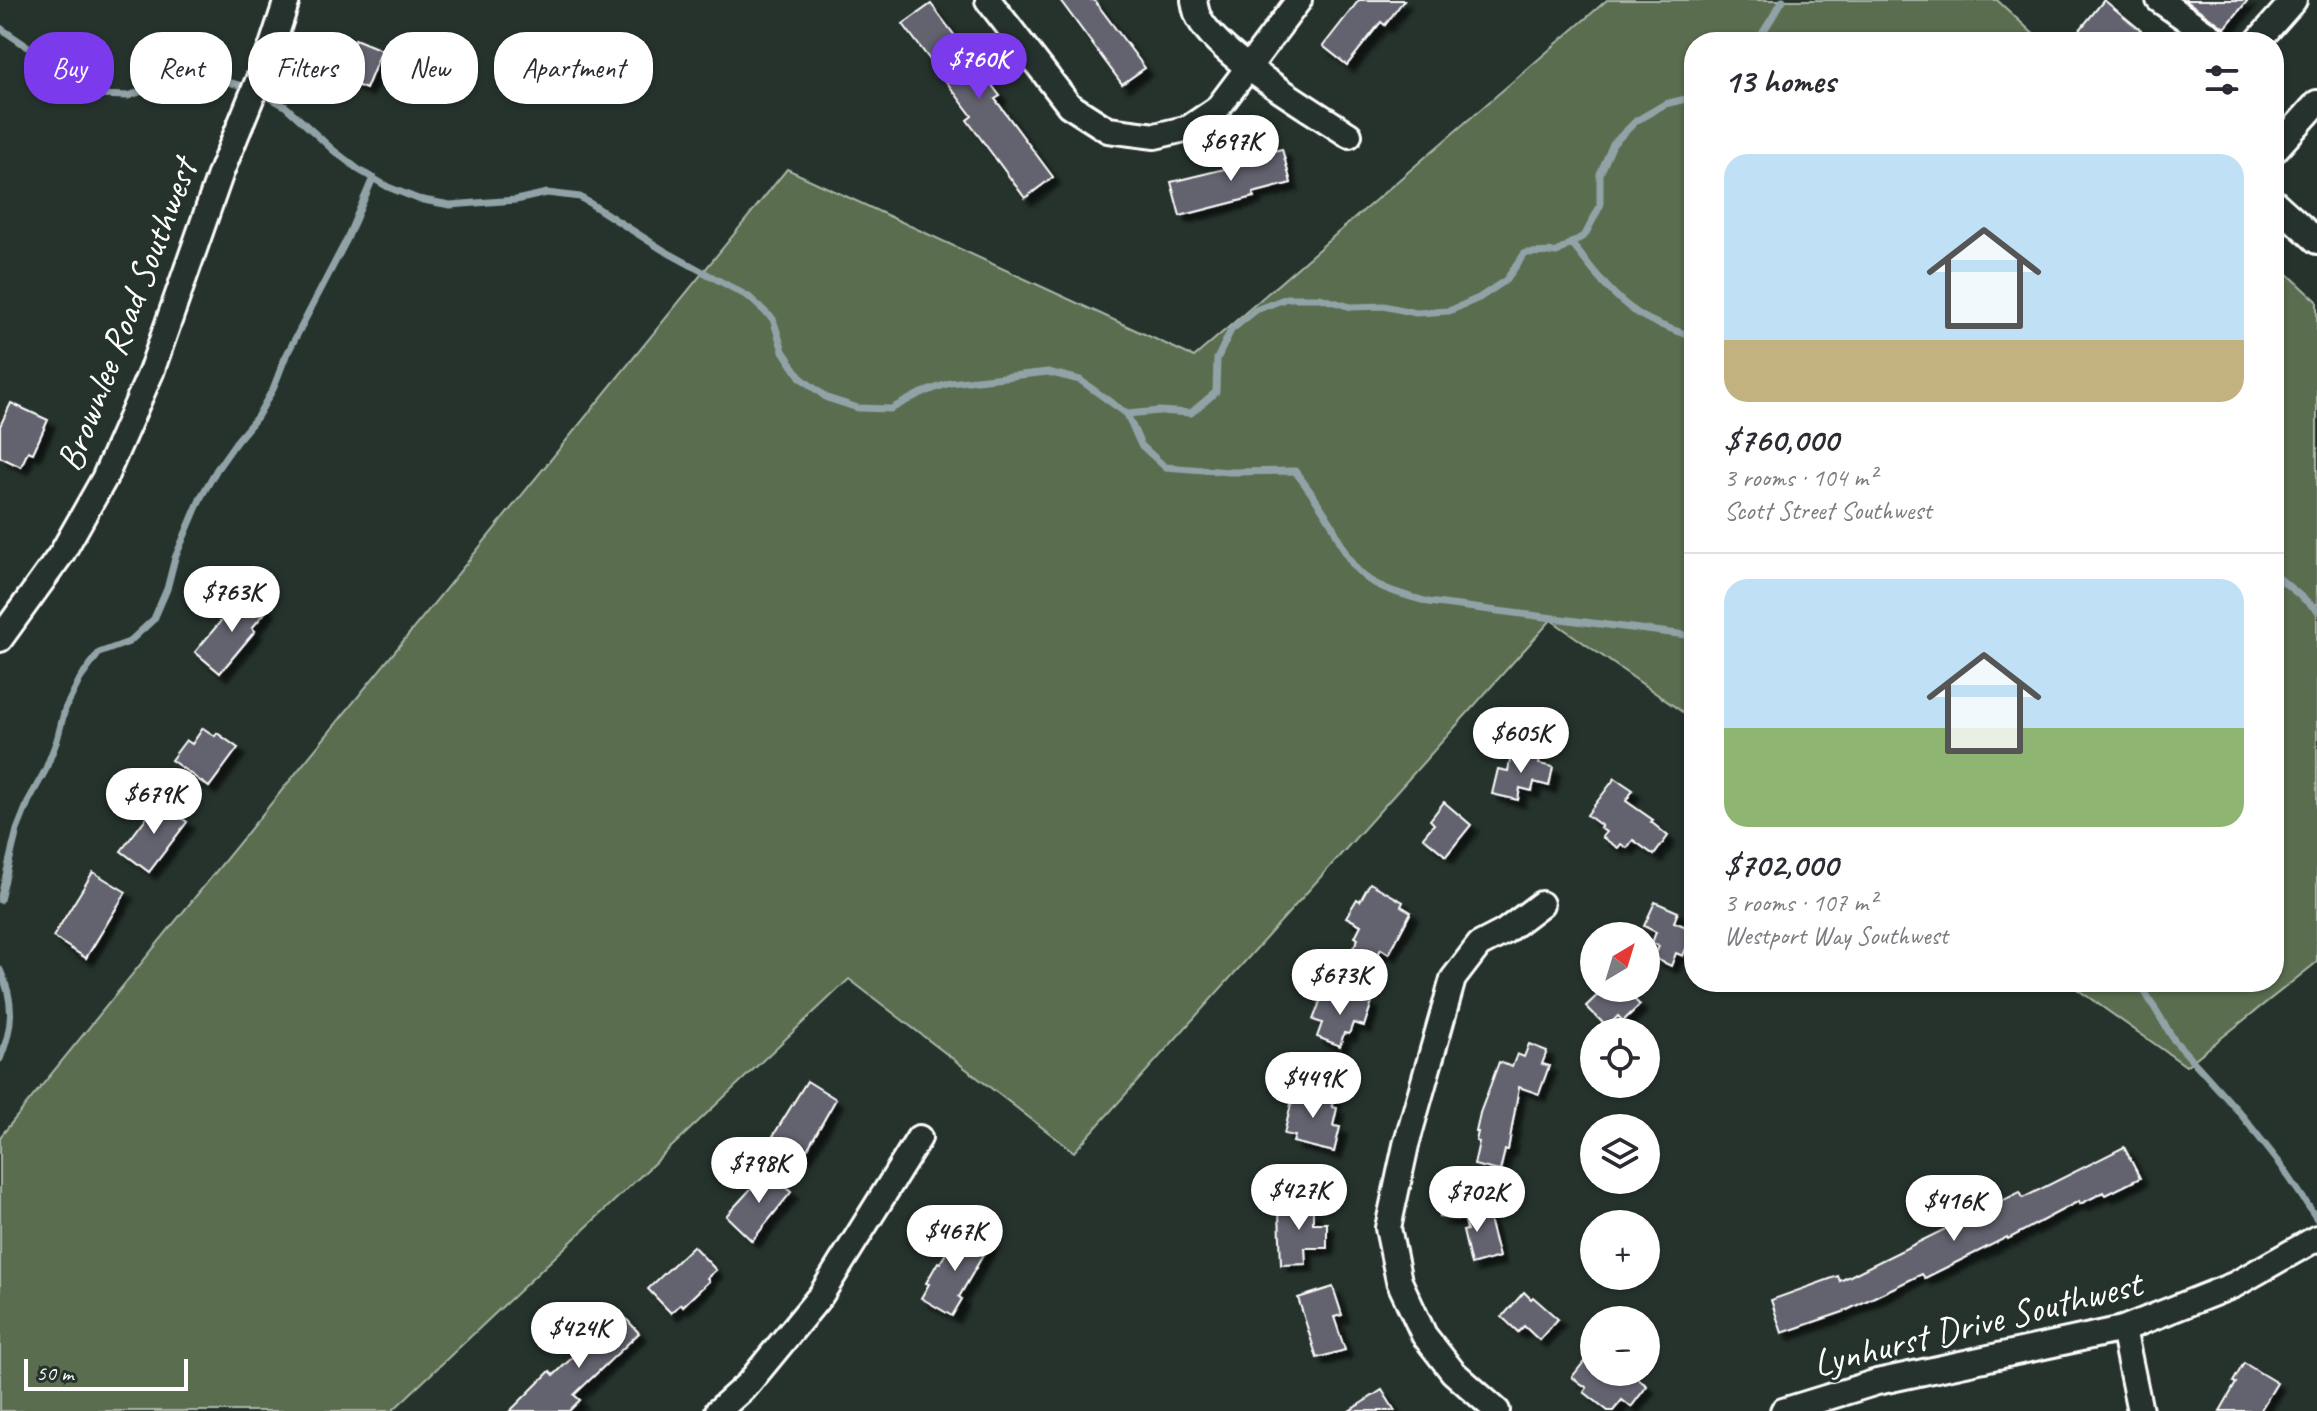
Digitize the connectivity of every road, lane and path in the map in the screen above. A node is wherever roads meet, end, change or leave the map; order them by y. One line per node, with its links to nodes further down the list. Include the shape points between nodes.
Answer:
1 (287, 0): 15 (street, Brownlee Road Southwest, via 151,372 104,479 62,553)
2 (988, 0): 9 (street, via 1069,105 1108,130 1155,136 1189,128 1217,109)
3 (1194, 0): 9 (street, via 1198,17 1216,40)
4 (1299, 0): 9 (street)
5 (2159, 0): 7 (street)
6 (2294, 0): 8 (street)
7 (2205, 32)
8 (2266, 32)
9 (1249, 68): 11 (street)
10 (2317, 103): 12 (street)
11 (1349, 135)
12 (2284, 140)
13 (2284, 211): 14 (street)
14 (2317, 241)
15 (0, 639)
16 (1541, 904): 21 (street, via 1479,945 1453,979 1388,1228 1399,1281 1424,1335 1453,1372)
17 (919, 1138): 20 (street, via 821,1295 748,1384)
18 (2317, 1238): 19 (street, Lynhurst Drive Southwest, via 2234,1285)
19 (2123, 1329): 22 (street, Lynhurst Drive Southwest, via 1877,1382); 23 (street)
20 (718, 1411)
21 (1497, 1411)
22 (1783, 1411)
23 (2140, 1411)

